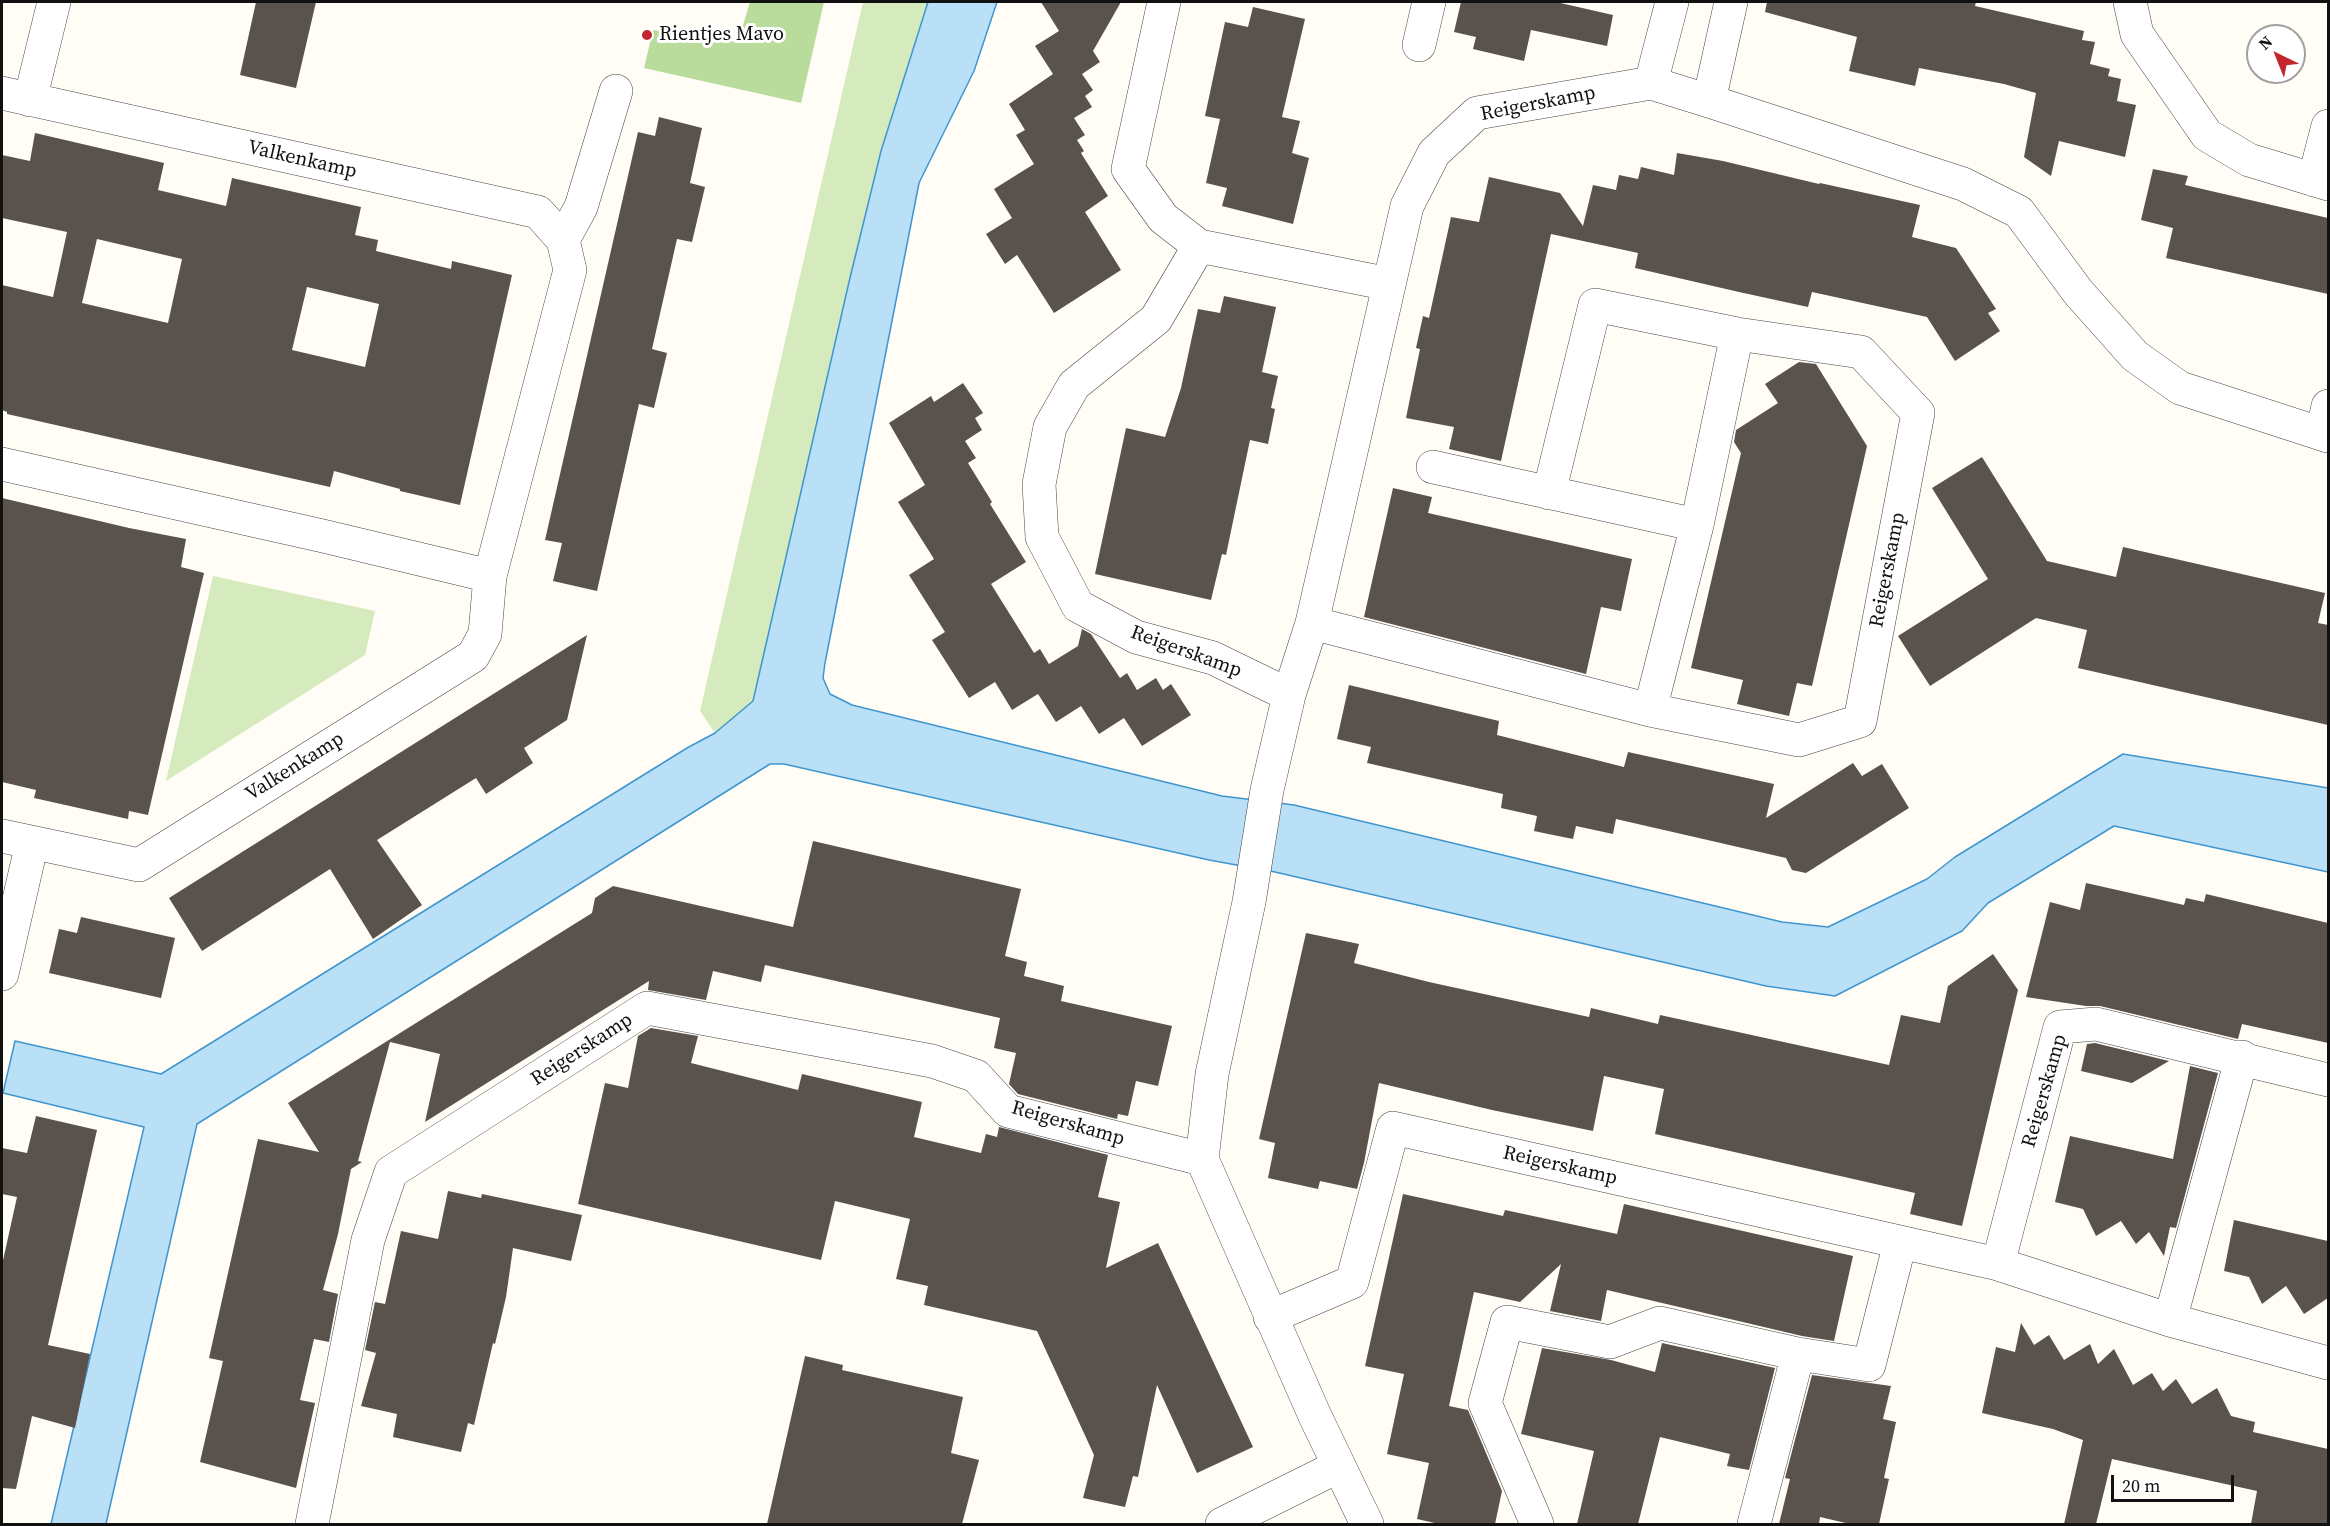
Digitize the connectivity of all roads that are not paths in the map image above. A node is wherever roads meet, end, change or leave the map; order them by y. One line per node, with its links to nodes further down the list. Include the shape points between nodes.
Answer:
1 (54, 2): 10 (street, Valkenkamp)
2 (1164, 2): 15 (street, via 1128,169 1163,218)
3 (1429, 2): 7 (street)
4 (1672, 2): 8 (street)
5 (1731, 2): 11 (street)
6 (2130, 2): 13 (street, via 2137,34 2207,135 2249,160)
7 (1419, 45)
8 (1651, 83): 11 (street, Reigerskamp); 16 (street, Reigerskamp, via 1477,113 1434,153 1407,206)
9 (616, 91): 14 (street, via 581,207)
10 (16, 96): 14 (street, Valkenkamp, via 538,212)
11 (1709, 101): 18 (street, Reigerskamp, via 1963,184 2019,212 2078,292 2135,356 2180,388)
12 (2328, 126): 13 (street)
13 (2321, 182)
14 (563, 240): 23 (street, Valkenkamp, via 570,270)
15 (1199, 246): 16 (street); 25 (street, Reigerskamp, via 1156,319 1074,385 1050,427 1039,484 1042,537 1078,606 1136,637 1213,658)
16 (1389, 284): 24 (street, Reigerskamp)
17 (1737, 334): 21 (street, Reigerskamp, via 1595,305); 22 (street); 26 (street, Reigerskamp, via 1861,352 1918,413 1860,722 1799,740)
18 (2326, 426)
19 (2, 464): 23 (street)
20 (1433, 467): 21 (street)
21 (1549, 493): 22 (street)
22 (1697, 525): 26 (street)
23 (490, 576): 27 (street, Valkenkamp, via 485,634 473,656 139,864)
24 (1311, 623): 25 (street, Reigerskamp); 26 (street, Reigerskamp)
25 (1289, 695): 31 (street, Reigerskamp, via 1212,1074)
26 (1650, 710)
27 (17, 839): 28 (street, Valkenkamp)
28 (2, 974)
29 (2242, 1057): 30 (street, Reigerskamp); 33 (street, Reigerskamp, via 2096,1024 2060,1027); 35 (street)
30 (2328, 1080)
31 (1202, 1159): 34 (street, Reigerskamp); 39 (street, Reigerskamp, via 1008,1111 976,1076 932,1061 647,1008 391,1172 368,1240)
32 (1900, 1243): 33 (street, Reigerskamp); 34 (street, Reigerskamp, via 1393,1128 1352,1282); 36 (street, via 1869,1365)
33 (1998, 1264): 35 (street, Reigerskamp)
34 (1270, 1317): 38 (street, Reigerskamp)
35 (2170, 1320): 37 (street, Reigerskamp)
36 (1798, 1354): 42 (street, via 1660,1323 1610,1342 1507,1322 1485,1403); 43 (street)
37 (2328, 1363)
38 (1339, 1466): 40 (street); 41 (street, Reigerskamp)
39 (312, 1524)
40 (1222, 1524)
41 (1367, 1524)
42 (1537, 1524)
43 (1754, 1524)

